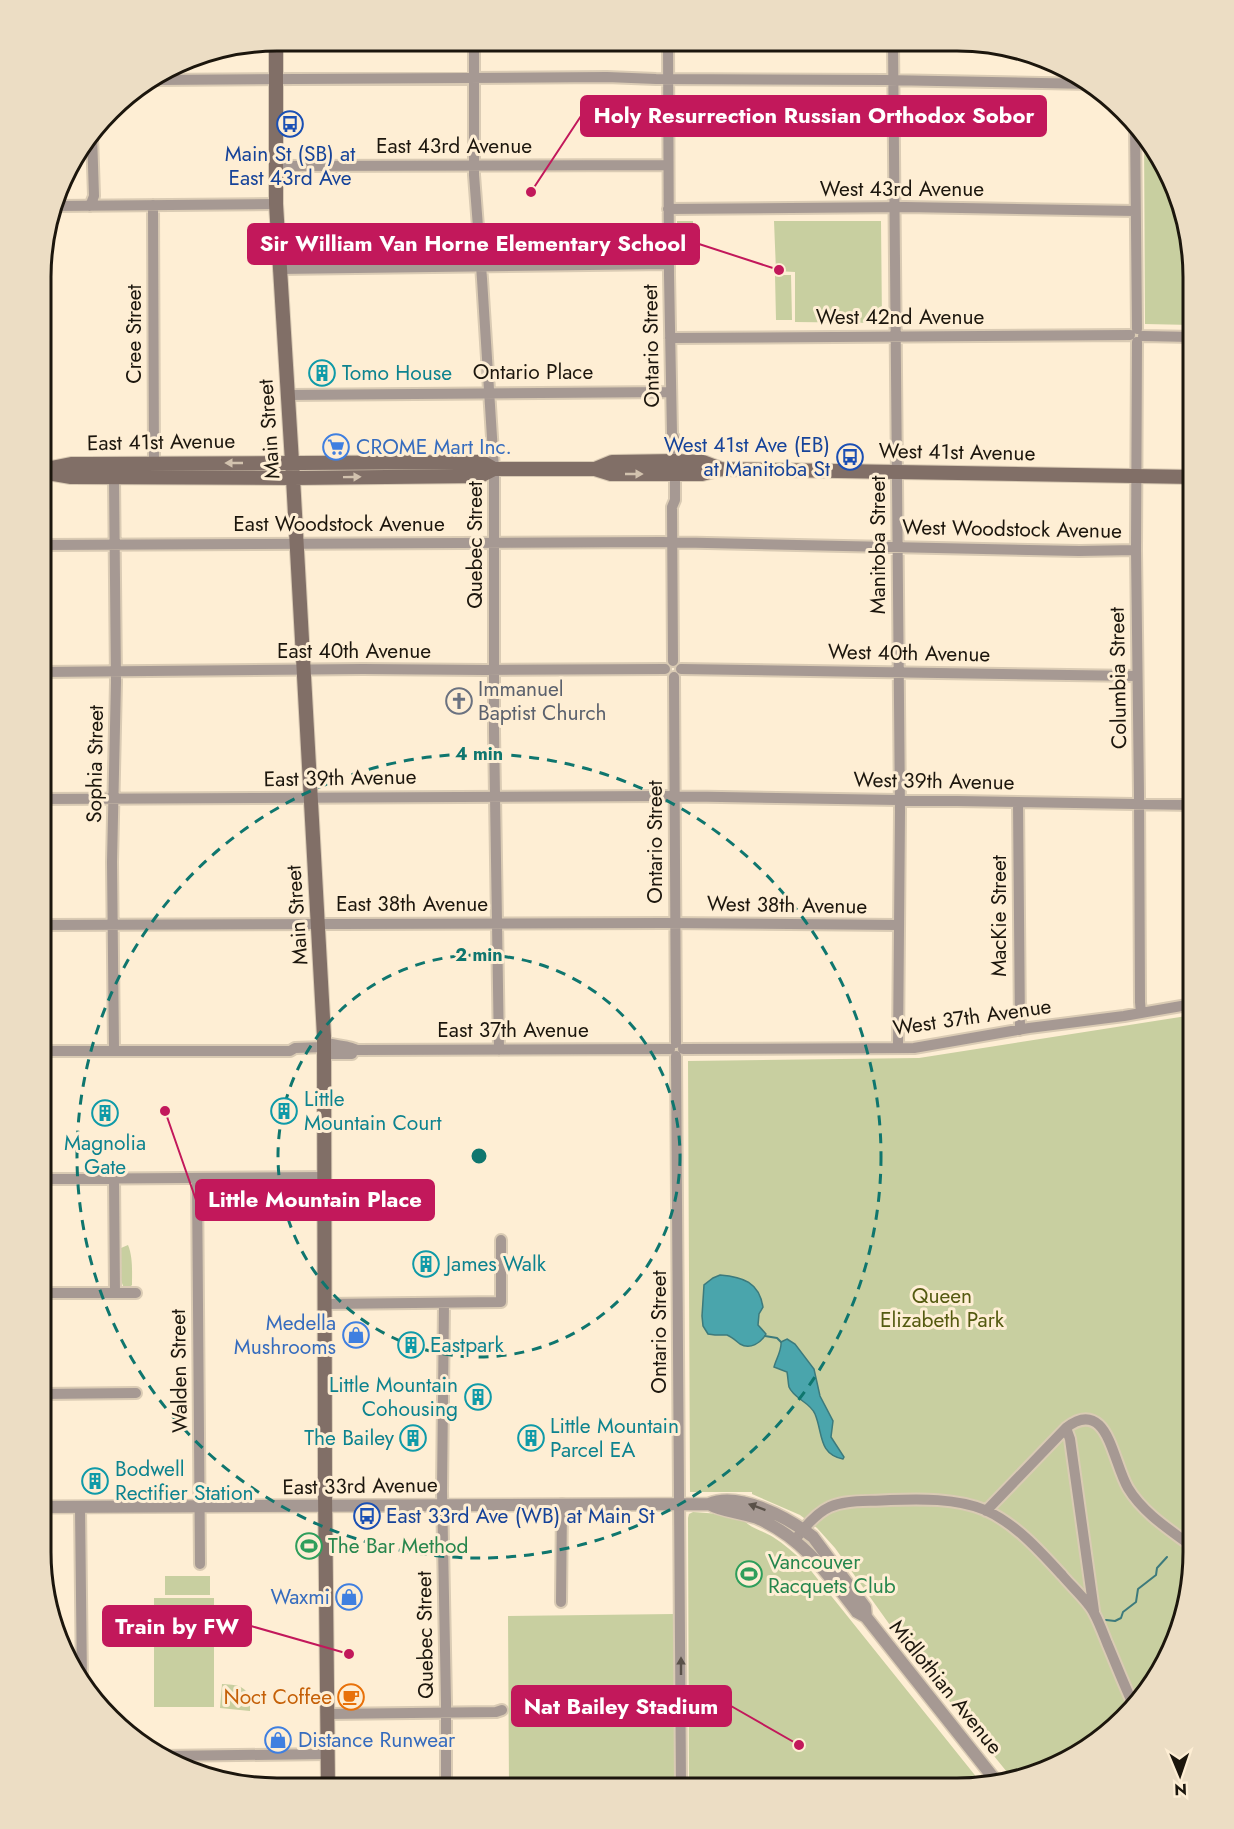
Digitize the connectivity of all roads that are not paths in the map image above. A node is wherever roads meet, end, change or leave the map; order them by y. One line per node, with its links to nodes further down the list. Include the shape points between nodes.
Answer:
1 (276, 51): 5 (main road, Main Street)
2 (474, 51): 6 (street, Quebec Street)
3 (668, 51): 7 (street, Ontario Street)
4 (893, 51): 9 (street, Manitoba Street)
5 (276, 78): 6 (street); 8 (street); 14 (main road, Main Street)
6 (474, 78): 7 (street); 15 (street, Quebec Street)
7 (668, 79): 9 (street); 13 (street, Ontario Street)
8 (166, 80)
9 (893, 80): 10 (street); 20 (street, Manitoba Street)
10 (1074, 84)
11 (1135, 139): 22 (street, Columbia Street)
12 (92, 147): 19 (street, via 94,196)
13 (668, 165): 15 (street, East 43rd Avenue); 21 (street, Ontario Street)
14 (275, 166): 15 (street, East 43rd Avenue); 16 (main road, Main Street)
15 (474, 166): 24 (street, Quebec Street)
16 (276, 204): 17 (street); 25 (main road, Main Street)
17 (153, 205): 19 (street); 34 (street, Cree Street)
18 (63, 206): 19 (street)
19 (90, 206)
20 (894, 207): 21 (street, West 43rd Avenue); 22 (street, West 43rd Avenue); 27 (street, Manitoba Street)
21 (668, 209): 23 (street, Ontario Street)
22 (1135, 211): 26 (street, Columbia Street)
23 (669, 264): 24 (street); 29 (street, Ontario Street)
24 (481, 266): 25 (street); 30 (street, Quebec Street)
25 (279, 269): 32 (main road, Main Street)
26 (1137, 335): 27 (street, West 42nd Avenue); 28 (street, West 42nd Avenue); 40 (street, Columbia Street)
27 (896, 336): 29 (street, West 42nd Avenue); 38 (street, Manitoba Street)
28 (1183, 337)
29 (670, 338): 31 (street, Ontario Street)
30 (489, 392): 31 (street, Ontario Place); 32 (street, Ontario Place); 37 (street, Quebec Street)
31 (671, 392): 35 (street, Ontario Street, via 675,440)
32 (288, 395): 33 (main road, Main Street)
33 (292, 462): 34 (main road, East 41st Avenue, one-way to 34); 37 (main road, East 41st Avenue, via 482,462); 43 (main road, Main Street)
34 (154, 463): 36 (main road, East 41st Avenue, via 71,464)
35 (672, 468): 37 (main road, East 41st Avenue, via 612,462 595,469); 38 (main road, West 41st Avenue, via 702,474 720,469); 44 (street, Ontario Street)
36 (51, 469)
37 (494, 469): 43 (main road, East 41st Avenue, one-way to 37, via 480,476); 45 (street, Quebec Street)
38 (897, 471): 40 (main road, West 41st Avenue); 49 (street, Manitoba Street)
39 (51, 473): 42 (main road, East 41st Avenue)
40 (1137, 476): 41 (main road, West 41st Avenue); 50 (street, Columbia Street)
41 (1183, 477)
42 (114, 478): 43 (main road, East 41st Avenue); 46 (street, Sophia Street)
43 (293, 478): 47 (main road, Main Street)
44 (672, 542): 45 (street, East Woodstock Avenue); 49 (street, West Woodstock Avenue); 51 (street, Ontario Street)
45 (494, 543): 47 (street, East Woodstock Avenue); 53 (street, Quebec Street)
46 (115, 544): 47 (street, East Woodstock Avenue); 48 (street, East Woodstock Avenue); 55 (street, Sophia Street)
47 (297, 544): 52 (main road, Main Street)
48 (51, 545)
49 (898, 547): 50 (street, West Woodstock Avenue); 56 (street, Manitoba Street)
50 (1136, 550): 57 (street, Columbia Street)
51 (673, 669): 53 (street, East 40th Avenue); 56 (street, West 40th Avenue); 59 (street, Ontario Street)
52 (304, 670): 53 (street, East 40th Avenue); 55 (street, East 40th Avenue); 60 (main road, Main Street)
53 (495, 670): 58 (street, Quebec Street)
54 (51, 672): 55 (street, East 40th Avenue)
55 (116, 672): 62 (street, Sophia Street)
56 (899, 672): 57 (street, West 40th Avenue); 63 (street, Manitoba Street)
57 (1137, 676): 65 (street, Columbia Street)
58 (496, 796): 59 (street, East 39th Avenue); 60 (street, East 39th Avenue); 67 (street, Quebec Street)
59 (674, 796): 63 (street, West 39th Avenue); 68 (street, Ontario Street)
60 (311, 798): 62 (street, East 39th Avenue); 69 (main road, Main Street)
61 (51, 799): 62 (street, East 39th Avenue)
62 (113, 799): 71 (street, Sophia Street)
63 (900, 800): 64 (street, West 39th Avenue); 72 (street, Manitoba Street)
64 (1018, 802): 65 (street, West 39th Avenue); 75 (street, MacKie Street)
65 (1139, 804): 66 (street, West 39th Avenue); 74 (street, Columbia Street)
66 (1183, 805)
67 (497, 923): 68 (street, East 38th Avenue); 69 (street, East 38th Avenue); 81 (street, Quebec Street)
68 (675, 923): 72 (street, West 38th Avenue); 77 (street, Ontario Street)
69 (318, 924): 71 (street, East 38th Avenue); 80 (main road, Main Street)
70 (51, 925): 71 (street, East 38th Avenue)
71 (112, 925): 79 (street, Sophia Street)
72 (898, 925): 76 (street, Manitoba Street)
73 (1183, 1006): 74 (street, West 37th Avenue)
74 (1141, 1012): 75 (street, West 37th Avenue)
75 (1020, 1030): 76 (street, West 37th Avenue)
76 (898, 1048): 77 (street, West 37th Avenue)
77 (676, 1049): 81 (street, East 37th Avenue); 96 (street, Ontario Street)
78 (51, 1050): 79 (street, East 37th Avenue)
79 (114, 1050): 80 (street, East 37th Avenue)
80 (324, 1050): 81 (street, East 37th Avenue); 82 (main road, Main Street)
81 (499, 1050)
82 (325, 1177): 84 (street); 91 (main road, Main Street)
83 (114, 1178): 84 (street); 85 (street); 88 (street)
84 (197, 1178): 99 (street, Walden Street)
85 (51, 1179)
86 (501, 1240): 90 (street, via 501,1302)
87 (51, 1293): 88 (street)
88 (115, 1293): 89 (street)
89 (136, 1293)
90 (444, 1303): 91 (street); 98 (street, Quebec Street)
91 (326, 1304): 100 (main road, Main Street)
92 (136, 1393): 93 (street)
93 (51, 1394)
94 (1066, 1428): 103 (street); 106 (street, via 1084,1419 1100,1425 1122,1478 1136,1499); 109 (street)
95 (562, 1504): 96 (street, East 33rd Avenue); 98 (street, East 33rd Avenue); 108 (street)
96 (680, 1504): 97 (street, East 33rd Avenue); 121 (street, Ontario Street, one-way to 96)
97 (709, 1504): 104 (street, Midlothian Avenue, one-way to 97, via 748,1504 718,1500); 105 (street, Midlothian Avenue, via 756,1518)
98 (443, 1505): 100 (street, East 33rd Avenue); 114 (street, Quebec Street)
99 (200, 1506): 100 (street, East 33rd Avenue); 102 (street, East 33rd Avenue); 107 (street, Walden Street)
100 (325, 1506): 115 (main road, Main Street)
101 (51, 1507): 102 (street, East 33rd Avenue)
102 (80, 1507): 111 (street)
103 (986, 1511): 104 (street, via 938,1501 842,1503 821,1510); 109 (street, via 1044,1556)
104 (803, 1529): 105 (street); 110 (street, Midlothian Avenue, via 841,1573 865,1607)
105 (795, 1540): 110 (street, Midlothian Avenue, via 812,1555 857,1612)
106 (1183, 1540)
107 (200, 1564)
108 (561, 1602)
109 (1094, 1611): 112 (street)
110 (866, 1617): 118 (street, Midlothian Avenue)
111 (82, 1666)
112 (1130, 1697)
113 (502, 1710): 114 (street)
114 (446, 1713): 115 (street); 120 (street, Quebec Street)
115 (327, 1714): 116 (main road, Main Street)
116 (328, 1754): 117 (street); 119 (main road, Main Street)
117 (179, 1756)
118 (991, 1775)
119 (328, 1778)
120 (446, 1778)
121 (681, 1778)

